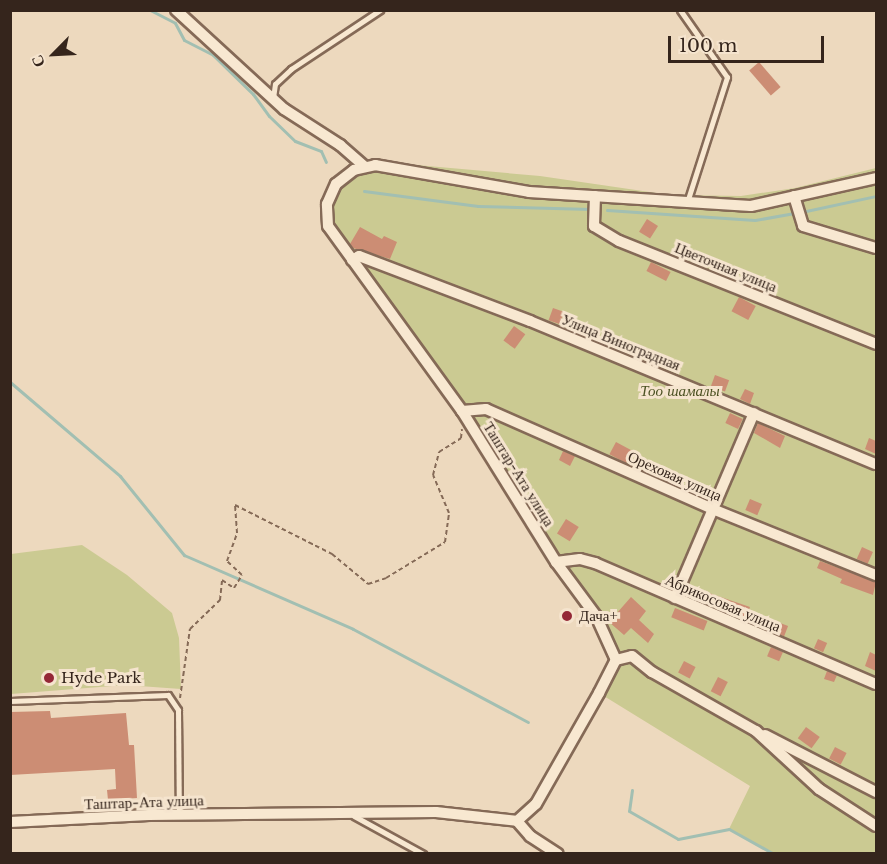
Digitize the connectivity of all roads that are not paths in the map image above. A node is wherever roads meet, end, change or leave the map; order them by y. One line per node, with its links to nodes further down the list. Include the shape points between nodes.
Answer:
1 (176, 10): 4 (street)
2 (380, 10): 4 (lane, via 291,69 275,84)
3 (680, 10): 9 (lane, via 727,77)
4 (273, 98): 5 (street)
5 (365, 167): 7 (street, via 375,165 529,192); 11 (street, Таштар-Ата улица, via 336,184 327,204 328,226)
6 (876, 178): 8 (street)
7 (595, 196): 9 (street); 12 (street, Цветочная улица, via 594,226 619,241)
8 (794, 196): 9 (street, via 751,206); 10 (street, via 803,226)
9 (687, 202)
10 (876, 249)
11 (352, 260): 13 (street, Таштар-Ата улица); 14 (street, Улица Виноградная, via 359,256 530,321)
12 (876, 344)
13 (462, 411): 16 (street, Ореховая улица, via 486,409); 17 (street, Таштар-Ата улица)
14 (754, 413): 15 (street, Улица Виноградная); 16 (street)
15 (876, 464)
16 (715, 510): 18 (street, Ореховая улица); 19 (street)
17 (556, 562): 19 (street, Абрикосовая улица, via 587,561); 20 (street, Таштар-Ата улица, via 596,616)
18 (876, 575)
19 (675, 598): 21 (street, Абрикосовая улица)
20 (616, 660): 23 (street, via 632,656 652,672); 27 (street, via 536,804)
21 (876, 684)
22 (10, 701): 26 (lane, via 168,695 178,710)
23 (756, 730): 24 (street); 29 (street, via 819,789)
24 (876, 792)
25 (350, 814): 26 (street, Таштар-Ата улица); 27 (street, Таштар-Ата улица, via 436,812); 30 (lane)
26 (179, 815): 28 (street, Таштар-Ата улица)
27 (517, 821): 31 (street, via 530,836)
28 (10, 822)
29 (876, 826)
30 (423, 854)
31 (558, 854)

